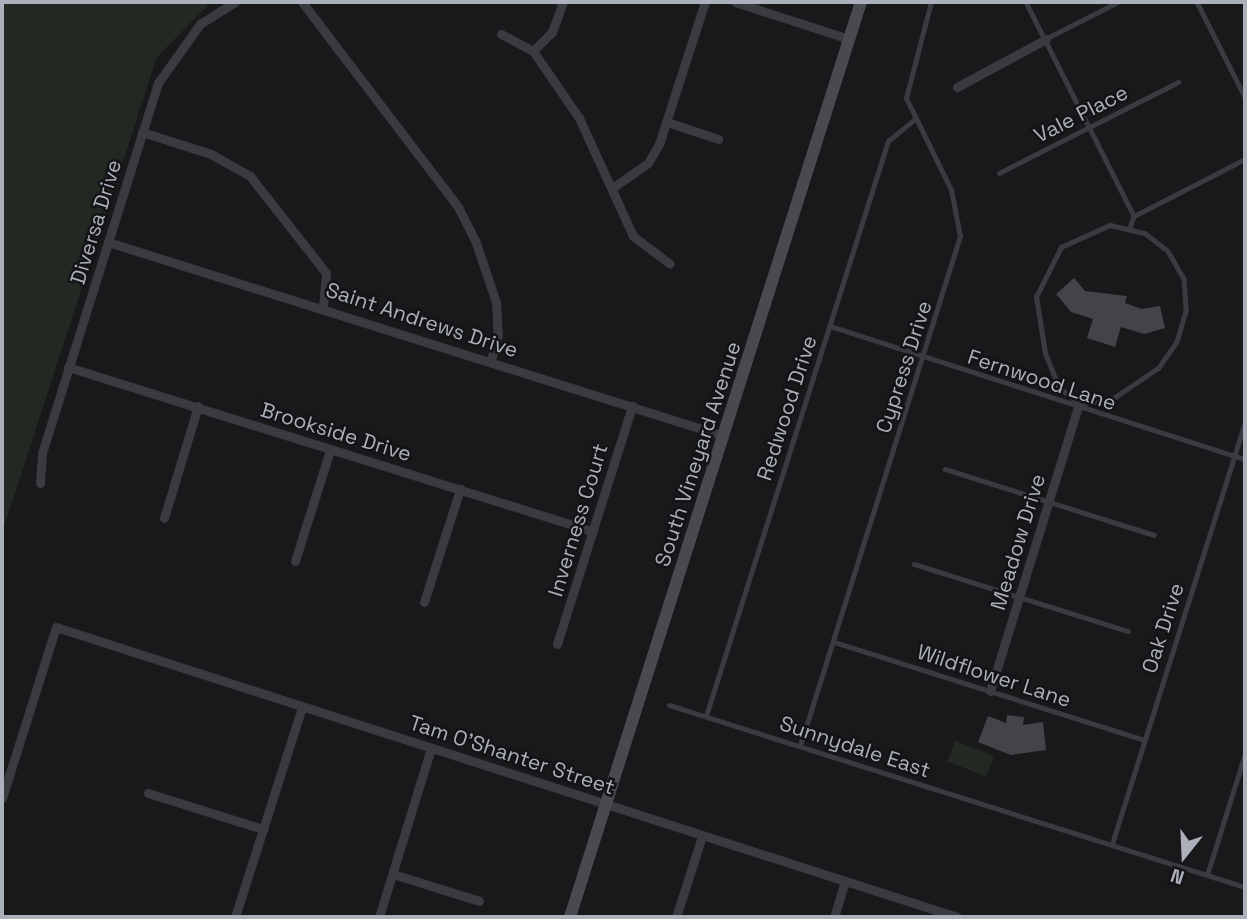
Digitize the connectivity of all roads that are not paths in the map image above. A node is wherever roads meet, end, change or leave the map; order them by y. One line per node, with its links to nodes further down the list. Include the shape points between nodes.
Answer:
1 (236, 2): 21 (street, Diversa Drive, via 185,41 158,83)
2 (302, 2): 33 (street, via 469,229 496,302 498,335)
3 (564, 2): 14 (street, via 551,32)
4 (705, 2): 19 (street)
5 (735, 2): 12 (street)
6 (861, 2): 12 (main road, South Vineyard Avenue)
7 (931, 2): 18 (lane, Cypress Drive, via 908,75 906,98)
8 (1026, 2): 13 (lane)
9 (1118, 2): 13 (lane)
10 (1197, 2): 17 (lane)
11 (501, 34): 14 (street)
12 (849, 39): 39 (main road, South Vineyard Avenue)
13 (1046, 39): 16 (street); 20 (lane)
14 (533, 51): 25 (street)
15 (1178, 82): 20 (lane, Vale Place)
16 (957, 87)
17 (1245, 97)
18 (914, 120): 31 (lane, Redwood Drive, via 888,141); 32 (lane, Cypress Drive, via 959,214 956,258)
19 (667, 122): 22 (street); 25 (street, via 648,163)
20 (1091, 126): 24 (lane, Vale Place); 26 (lane)
21 (142, 132): 28 (street, Diversa Drive); 30 (street, via 211,154 250,176 326,273)
22 (718, 139)
23 (1245, 159): 26 (lane)
24 (999, 173)
25 (615, 186): 29 (street, via 633,236)
26 (1134, 215): 27 (lane)
27 (1130, 228): 37 (lane, via 1110,225 1073,238 1051,259 1040,283 1036,312 1045,353 1059,388); 37 (lane, via 1155,238 1178,266 1187,294 1182,327 1159,368 1110,401)
28 (108, 242): 30 (street, Saint Andrews Drive); 34 (street, Diversa Drive)
29 (670, 264)
30 (323, 307): 33 (street, Saint Andrews Drive)
31 (830, 327): 32 (lane, Fernwood Lane); 60 (lane, Redwood Drive)
32 (923, 358): 37 (lane, Fernwood Lane); 55 (lane, Cypress Drive)
33 (491, 360): 36 (street, Saint Andrews Drive)
34 (68, 367): 35 (street, Brookside Drive); 44 (street, Diversa Drive, via 42,453)
35 (198, 407): 40 (street, Brookside Drive); 47 (street)
36 (632, 407): 39 (street, Saint Andrews Drive); 48 (street, Inverness Court)
37 (1078, 407): 41 (lane, Fernwood Lane); 46 (street, Meadow Drive)
38 (1245, 422): 41 (lane, Oak Drive)
39 (724, 436): 67 (main road, South Vineyard Avenue)
40 (330, 450): 45 (street, Brookside Drive); 50 (street)
41 (1235, 456): 42 (lane, Fernwood Lane); 61 (lane, Oak Drive)
42 (1245, 459)
43 (945, 469): 46 (lane)
44 (40, 483)
45 (460, 489): 48 (street, Brookside Drive); 53 (street)
46 (1049, 502): 49 (lane); 52 (street, Meadow Drive)
47 (164, 518)
48 (592, 531): 56 (street, Inverness Court)
49 (1154, 535)
50 (295, 561)
51 (914, 564): 52 (lane)
52 (1020, 597): 54 (lane); 57 (street, Meadow Drive)
53 (424, 601)
54 (1128, 631)
55 (834, 642): 57 (lane, Wildflower Lane); 62 (lane, Cypress Drive)
56 (557, 644)
57 (990, 691): 61 (lane, Wildflower Lane)
58 (669, 705): 60 (lane, Sunnydale East)
59 (302, 707): 63 (street, Tam O'Shanter Street); 66 (street, Tam O'Shanter Street, via 56,627); 68 (street)
60 (706, 716): 62 (lane, Sunnydale East)
61 (1144, 740): 70 (lane, Oak Drive)
62 (800, 746): 70 (lane, Sunnydale East)
63 (431, 748): 67 (street, Tam O'Shanter Street); 71 (street)
64 (1245, 754): 72 (lane)
65 (148, 793): 68 (street)
66 (2, 798)
67 (607, 803): 69 (street, Tam O'Shanter Street); 78 (main road, South Vineyard Avenue)
68 (263, 829): 76 (street)
69 (702, 836): 73 (street, Tam O'Shanter Street); 79 (street)
70 (1112, 844): 72 (lane, Sunnydale East)
71 (393, 874): 75 (street); 77 (street)
72 (1207, 875): 74 (lane, Sunnydale East)
73 (845, 882): 80 (street); 81 (street, Tam O'Shanter Street)
74 (1245, 887)
75 (479, 901)
76 (235, 917)
77 (379, 917)
78 (570, 917)
79 (676, 917)
80 (834, 917)
81 (957, 917)

